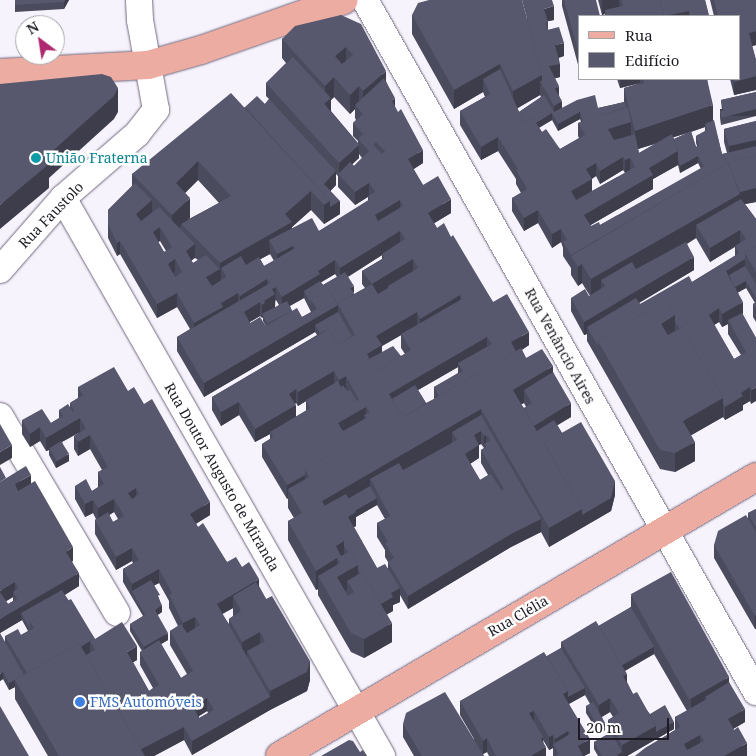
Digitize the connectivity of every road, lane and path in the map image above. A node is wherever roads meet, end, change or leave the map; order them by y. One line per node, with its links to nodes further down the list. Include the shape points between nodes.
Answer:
1 (139, 0): 4 (street, Rua Faustolo)
2 (344, 0): 4 (main road)
3 (365, 0): 10 (street, Rua Venâncio Aires)
4 (148, 65): 5 (main road); 6 (street, Rua Faustolo, via 156,110 137,134)
5 (0, 73)
6 (62, 198): 7 (street, Rua Faustolo); 13 (street, Rua Doutor Augusto de Miranda)
7 (0, 270)
8 (0, 416): 11 (street)
9 (756, 476): 10 (main road, Rua Clélia)
10 (664, 530): 12 (street, Rua Venâncio Aires); 13 (main road, Rua Clélia)
11 (117, 613)
12 (756, 692)
13 (356, 711): 14 (main road, Rua Clélia); 15 (street, Rua Doutor Augusto de Miranda)
14 (280, 756)
15 (382, 756)

